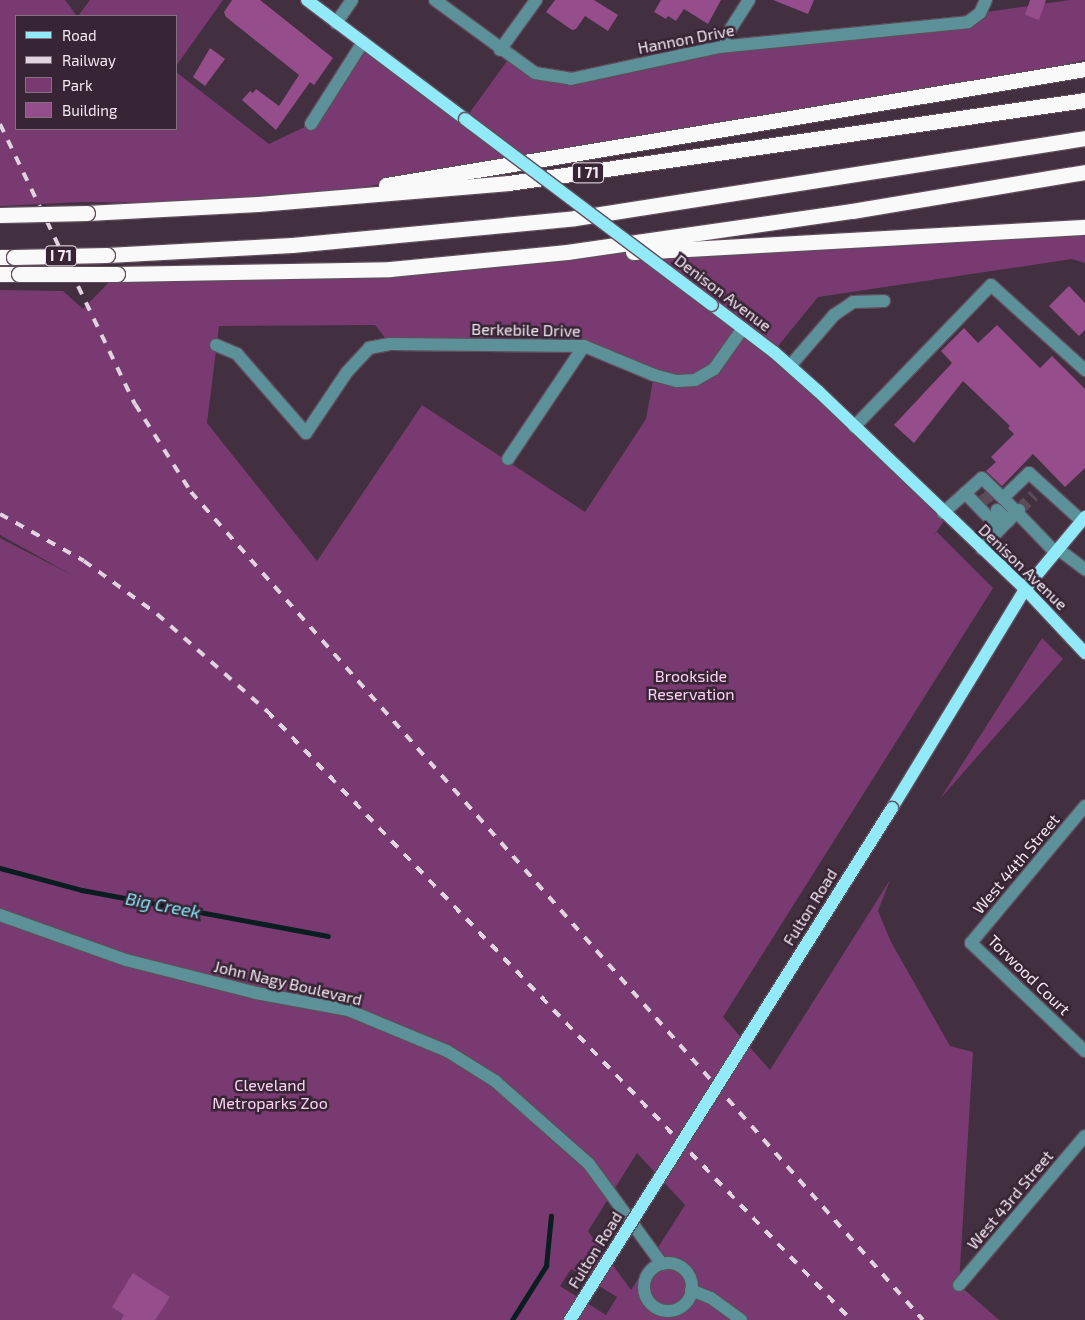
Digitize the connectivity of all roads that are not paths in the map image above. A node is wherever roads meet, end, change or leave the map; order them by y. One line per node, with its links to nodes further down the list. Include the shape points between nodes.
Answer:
1 (307, 0): 7 (main road, Denison Avenue)
2 (352, 0): 7 (street)
3 (435, 0): 10 (street, Hannon Drive)
4 (536, 0): 10 (street)
5 (750, 0): 9 (street)
6 (986, 0): 9 (street, Hannon Drive, via 980,13 968,22)
7 (336, 23): 8 (main road, Denison Avenue)
8 (363, 42): 15 (street); 25 (main road, Denison Avenue, bridge)
9 (719, 47): 10 (street, Hannon Drive, via 571,79 535,74)
10 (500, 50)
11 (1085, 60): 13 (highway)
12 (1085, 70): 13 (highway)
13 (900, 100): 18 (highway, via 633,146)
14 (1085, 100): 18 (highway, I 71, via 527,181)
15 (311, 124)
16 (1085, 138): 22 (highway, I 71, bridge, via 575,218 292,245)
17 (1085, 172): 21 (highway, via 852,211)
18 (258, 204): 19 (highway, I 71, bridge)
19 (0, 215)
20 (1085, 227): 21 (highway, via 658,251)
21 (567, 252): 23 (highway, bridge, via 390,269)
22 (7, 257)
23 (0, 274)
24 (884, 301): 28 (street, via 853,302 834,315)
25 (743, 328): 27 (street, Berkebile Drive, via 714,369 695,380 677,381 654,375); 28 (main road, Denison Avenue)
26 (216, 345): 27 (street, Berkebile Drive, via 237,354 306,433 347,372 369,348 390,344)
27 (584, 346): 31 (street)
28 (790, 366): 30 (main road, Denison Avenue)
29 (1085, 370): 30 (street, via 991,285)
30 (854, 428): 35 (main road, Denison Avenue)
31 (508, 459)
32 (973, 491): 33 (street, via 982,478); 35 (street); 36 (street)
33 (1003, 498): 36 (street); 37 (street, via 1029,473 1039,490)
34 (997, 510): 36 (street)
35 (943, 513): 38 (main road, Denison Avenue)
36 (1011, 518): 38 (street); 39 (street)
37 (1084, 519): 39 (main road, Fulton Road)
38 (982, 549): 41 (main road, Denison Avenue)
39 (1057, 551): 40 (street); 41 (main road, Fulton Road)
40 (1085, 569)
41 (1025, 589): 42 (main road, Denison Avenue); 51 (main road, Fulton Road, bridge, via 892,808)
42 (1085, 652)
43 (1085, 806): 45 (street, West 44th Street)
44 (0, 916): 48 (street, John Nagy Boulevard, via 126,960 256,992 348,1010 447,1051 495,1081 588,1164)
45 (971, 943): 46 (street, Torwood Court)
46 (1085, 1051)
47 (1085, 1136): 49 (street, West 43rd Street)
48 (662, 1264): 50 (street, via 681,1268 690,1278); 50 (street, via 654,1267 645,1280 649,1302 662,1310 678,1309 689,1298)
49 (959, 1285)
50 (691, 1290): 52 (street, via 710,1298)
51 (570, 1320)
52 (741, 1320)

